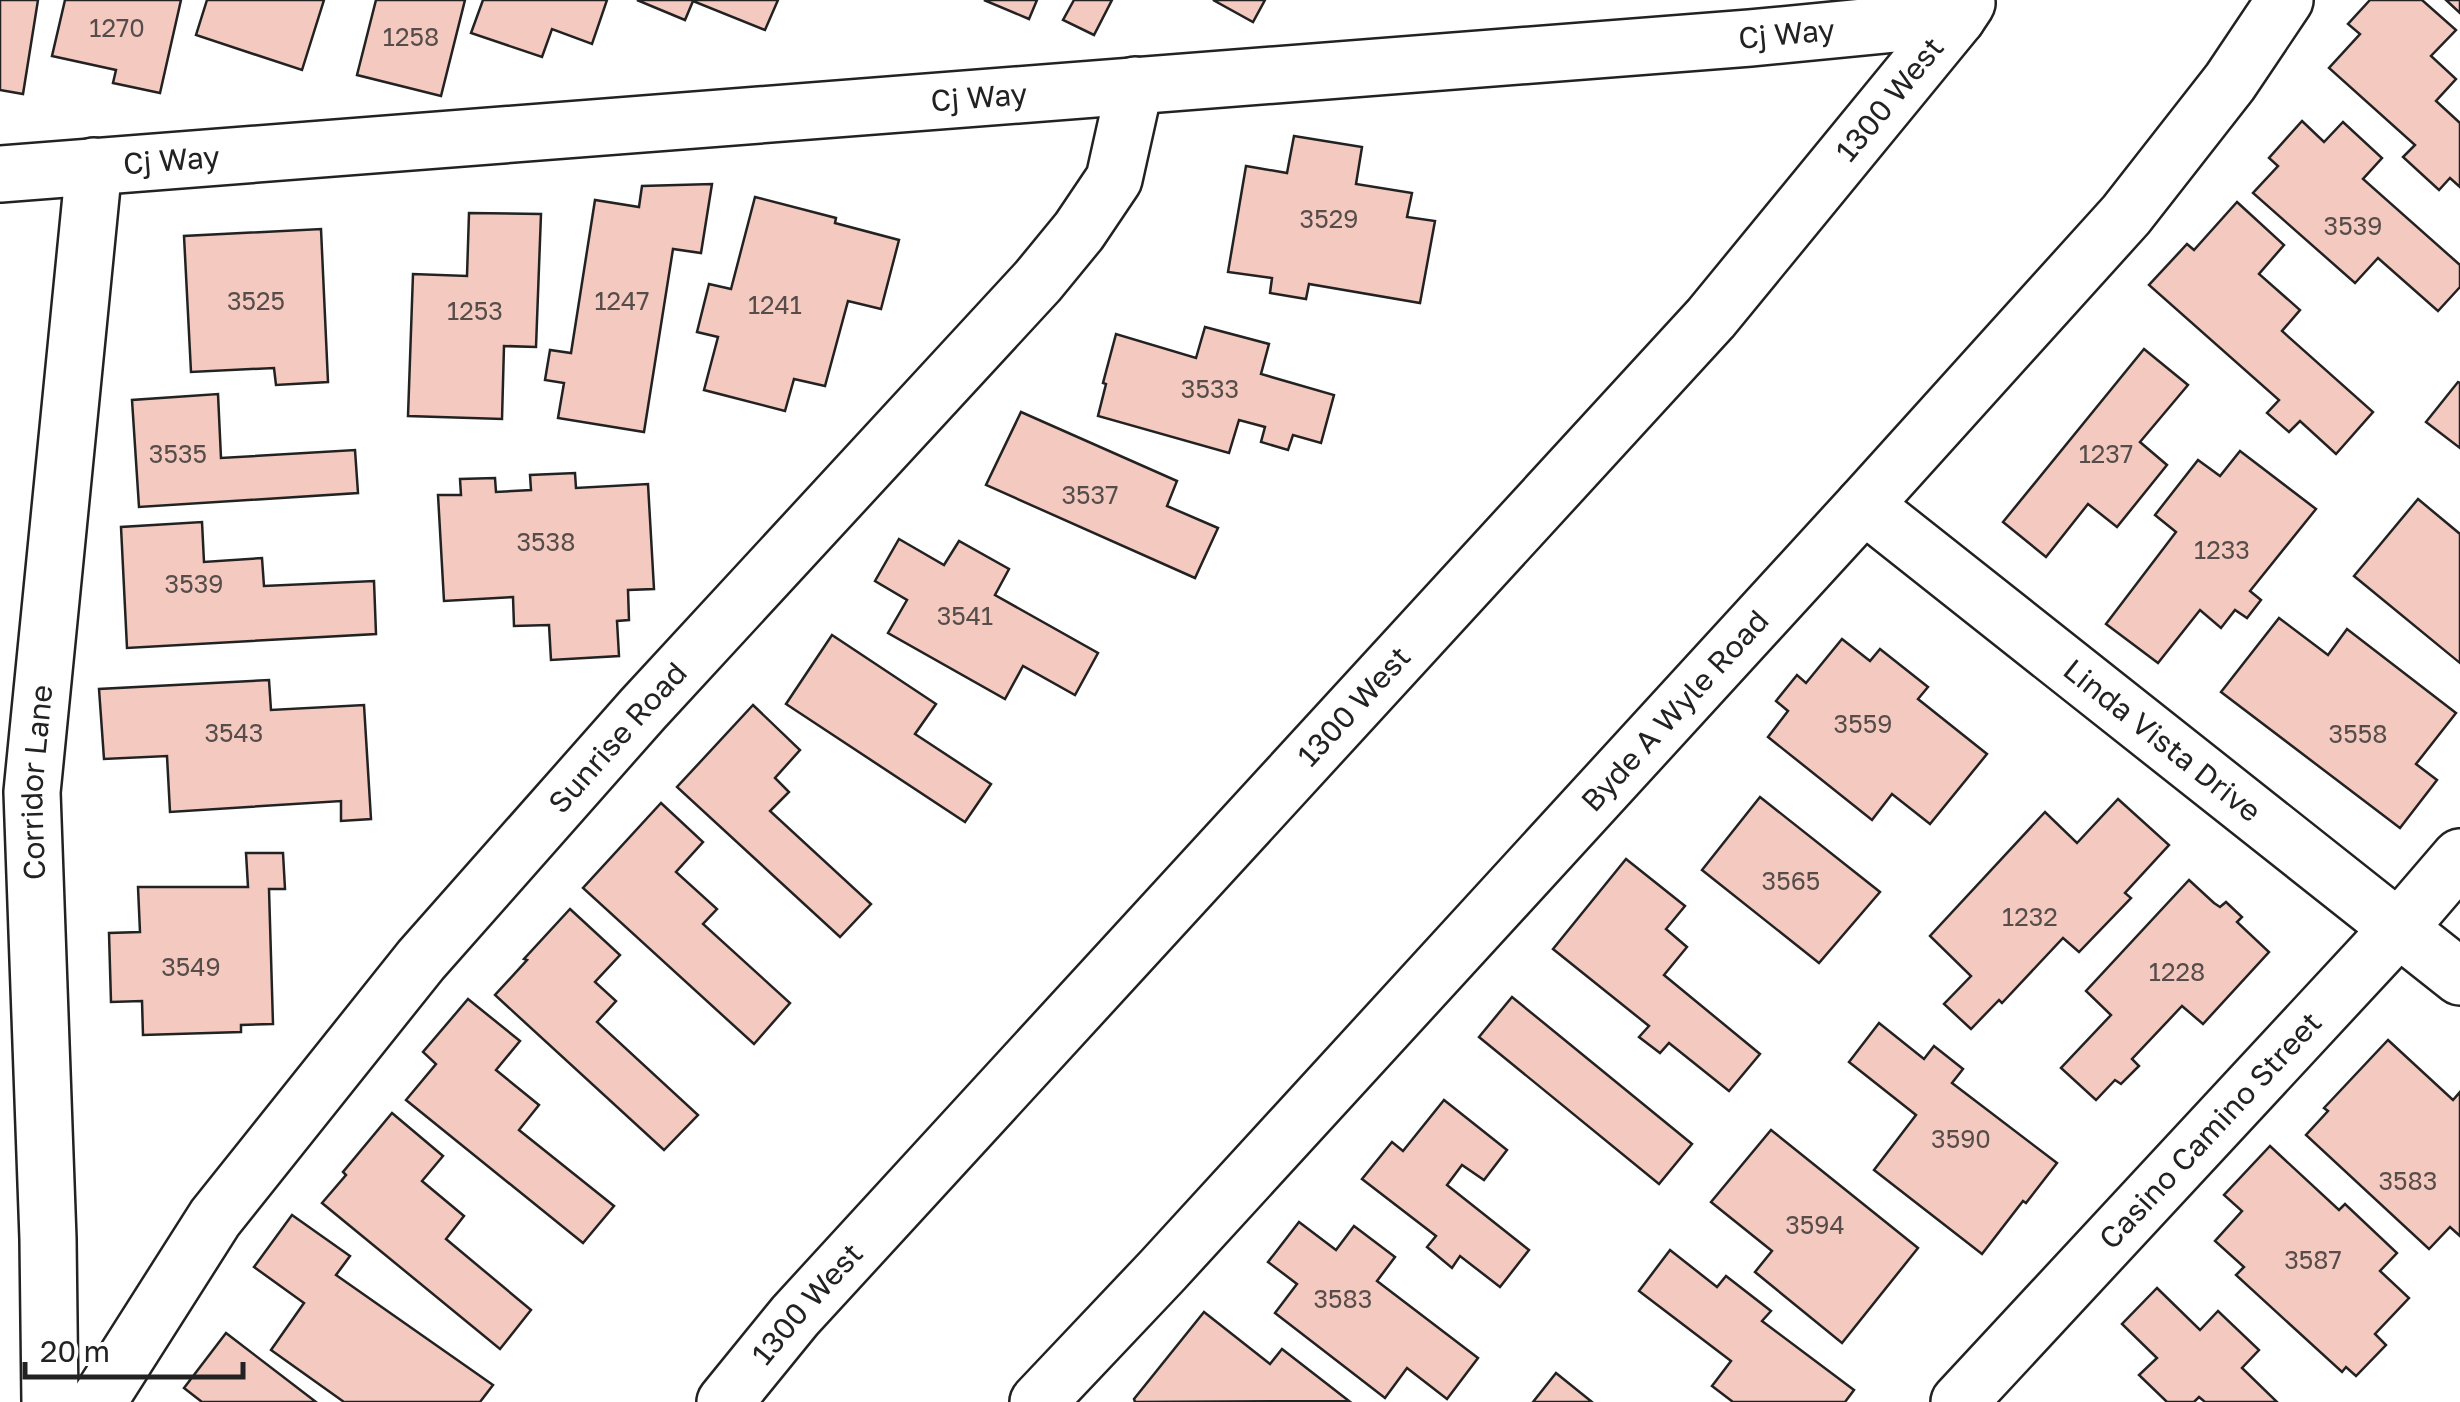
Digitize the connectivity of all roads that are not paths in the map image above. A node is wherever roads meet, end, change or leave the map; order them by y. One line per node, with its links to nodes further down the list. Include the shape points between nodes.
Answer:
1 (2285, 0): 6 (street, Byde A Wyle Road, via 2126,215)
2 (1963, 9): 3 (street, Cj Way, via 1750,38); 12 (street, 1300 West, via 1712,318 794,1316)
3 (1135, 85): 4 (street, Cj Way); 11 (street, Sunrise Road, via 1114,179 1069,244 422,960 215,1218)
4 (94, 166): 5 (street, Cj Way); 10 (street, Corridor Lane, via 32,792)
5 (0, 174)
6 (1864, 505): 8 (street, Linda Vista Drive); 13 (street, Byde A Wyle Road)
7 (2460, 857): 8 (street, Casino Camino Street)
8 (2399, 928): 9 (street, Linda Vista Drive); 14 (street, Casino Camino Street)
9 (2460, 977)
10 (50, 1402)
11 (98, 1402)
12 (725, 1402)
13 (1038, 1402)
14 (1959, 1402)

